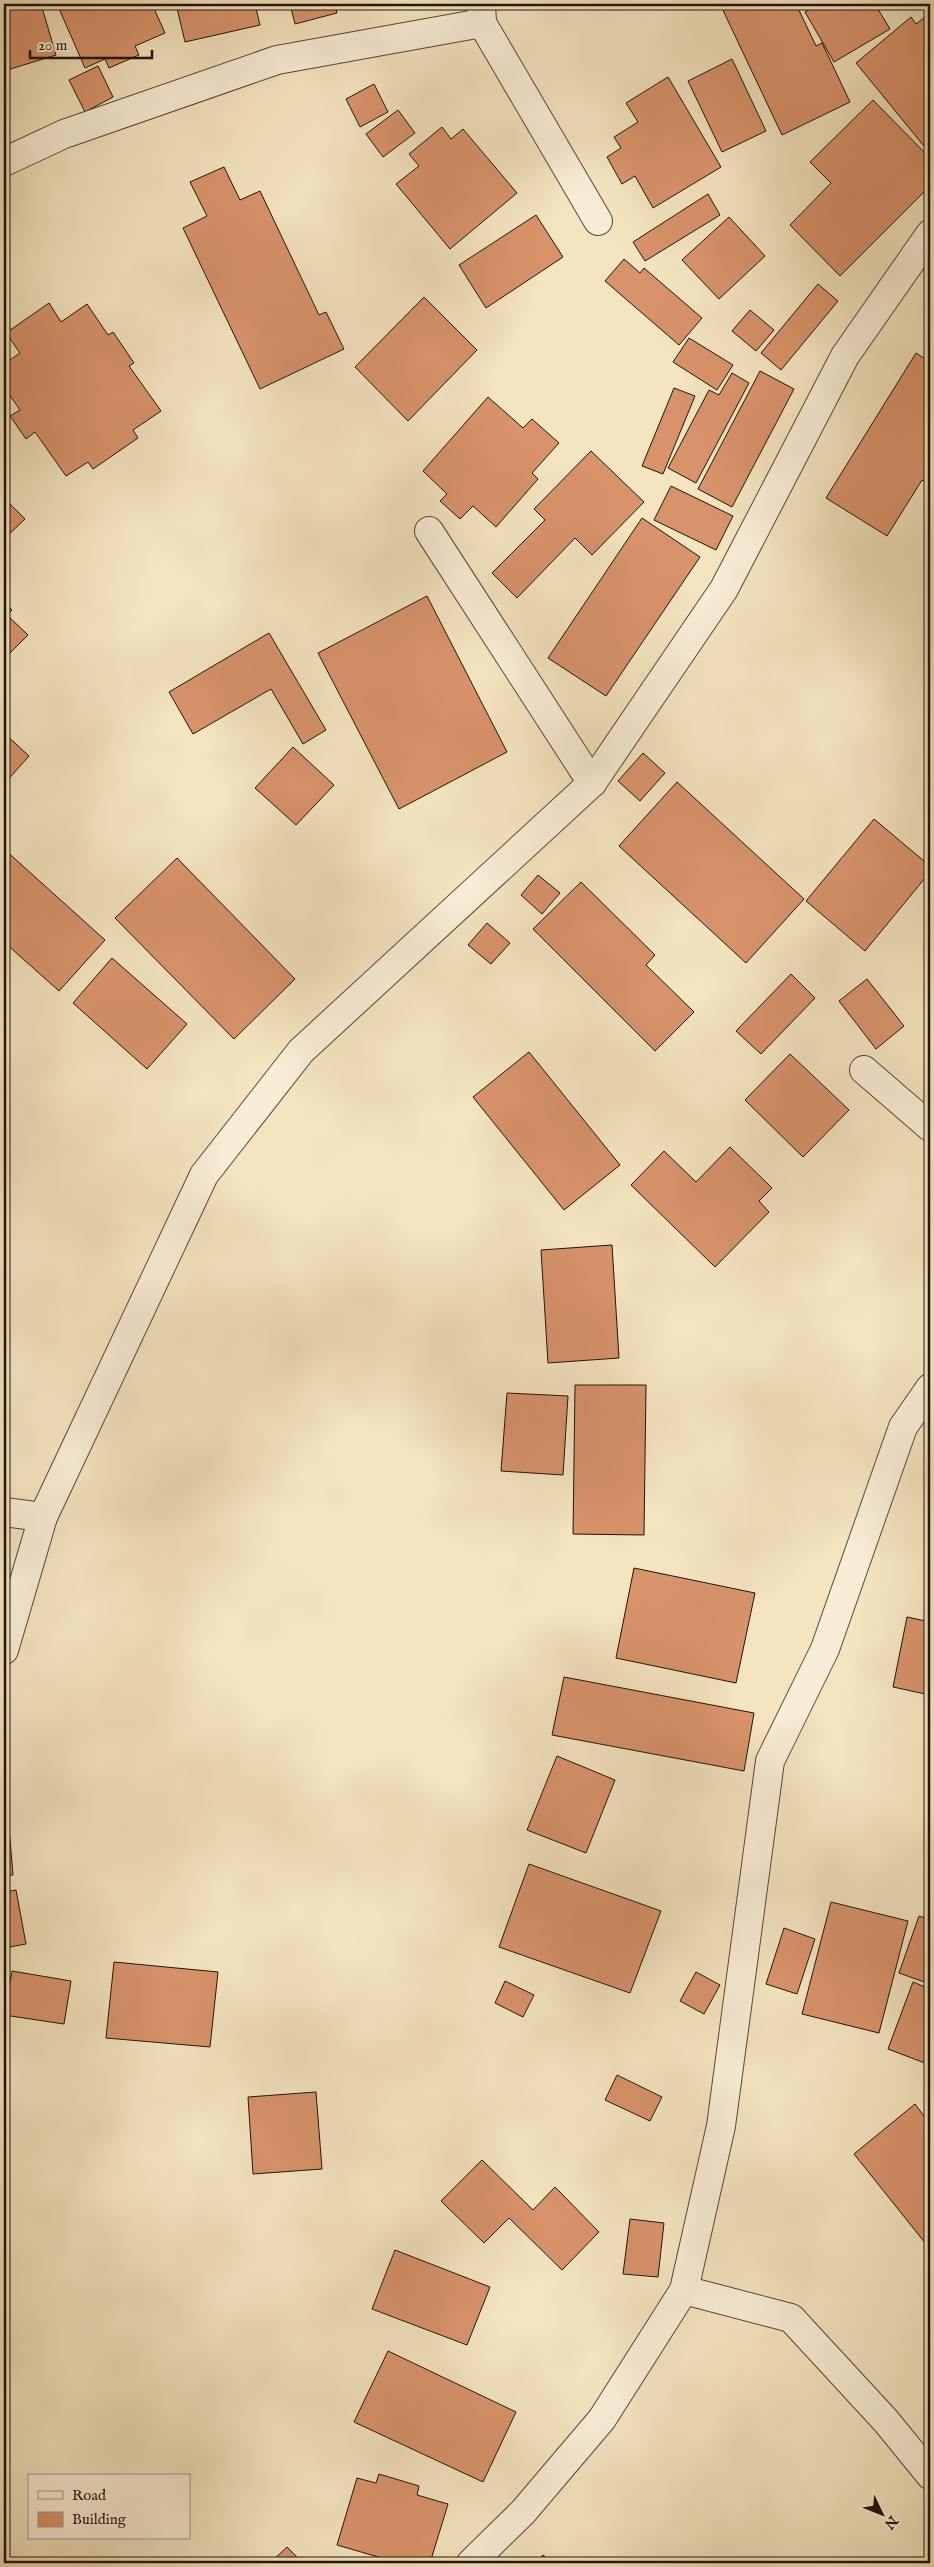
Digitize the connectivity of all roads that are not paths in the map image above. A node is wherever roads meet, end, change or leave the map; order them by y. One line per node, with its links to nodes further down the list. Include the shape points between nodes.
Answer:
1 (482, 13): 2 (street, via 277,60 64,134); 3 (street)
2 (4, 162)
3 (598, 221)
4 (930, 234): 6 (street, via 845,356 724,589)
5 (429, 531): 6 (street)
6 (592, 783): 11 (street, via 301,1051 204,1175)
7 (864, 1070): 8 (street)
8 (930, 1127)
9 (930, 1388): 13 (street, via 903,1427 825,1649 770,1761 721,2126)
10 (4, 1512): 11 (street)
11 (43, 1518): 12 (street)
12 (4, 1650)
13 (684, 2290): 14 (street, via 791,2318 886,2421); 15 (street, via 602,2419 523,2512)
14 (930, 2475)
15 (471, 2563)

